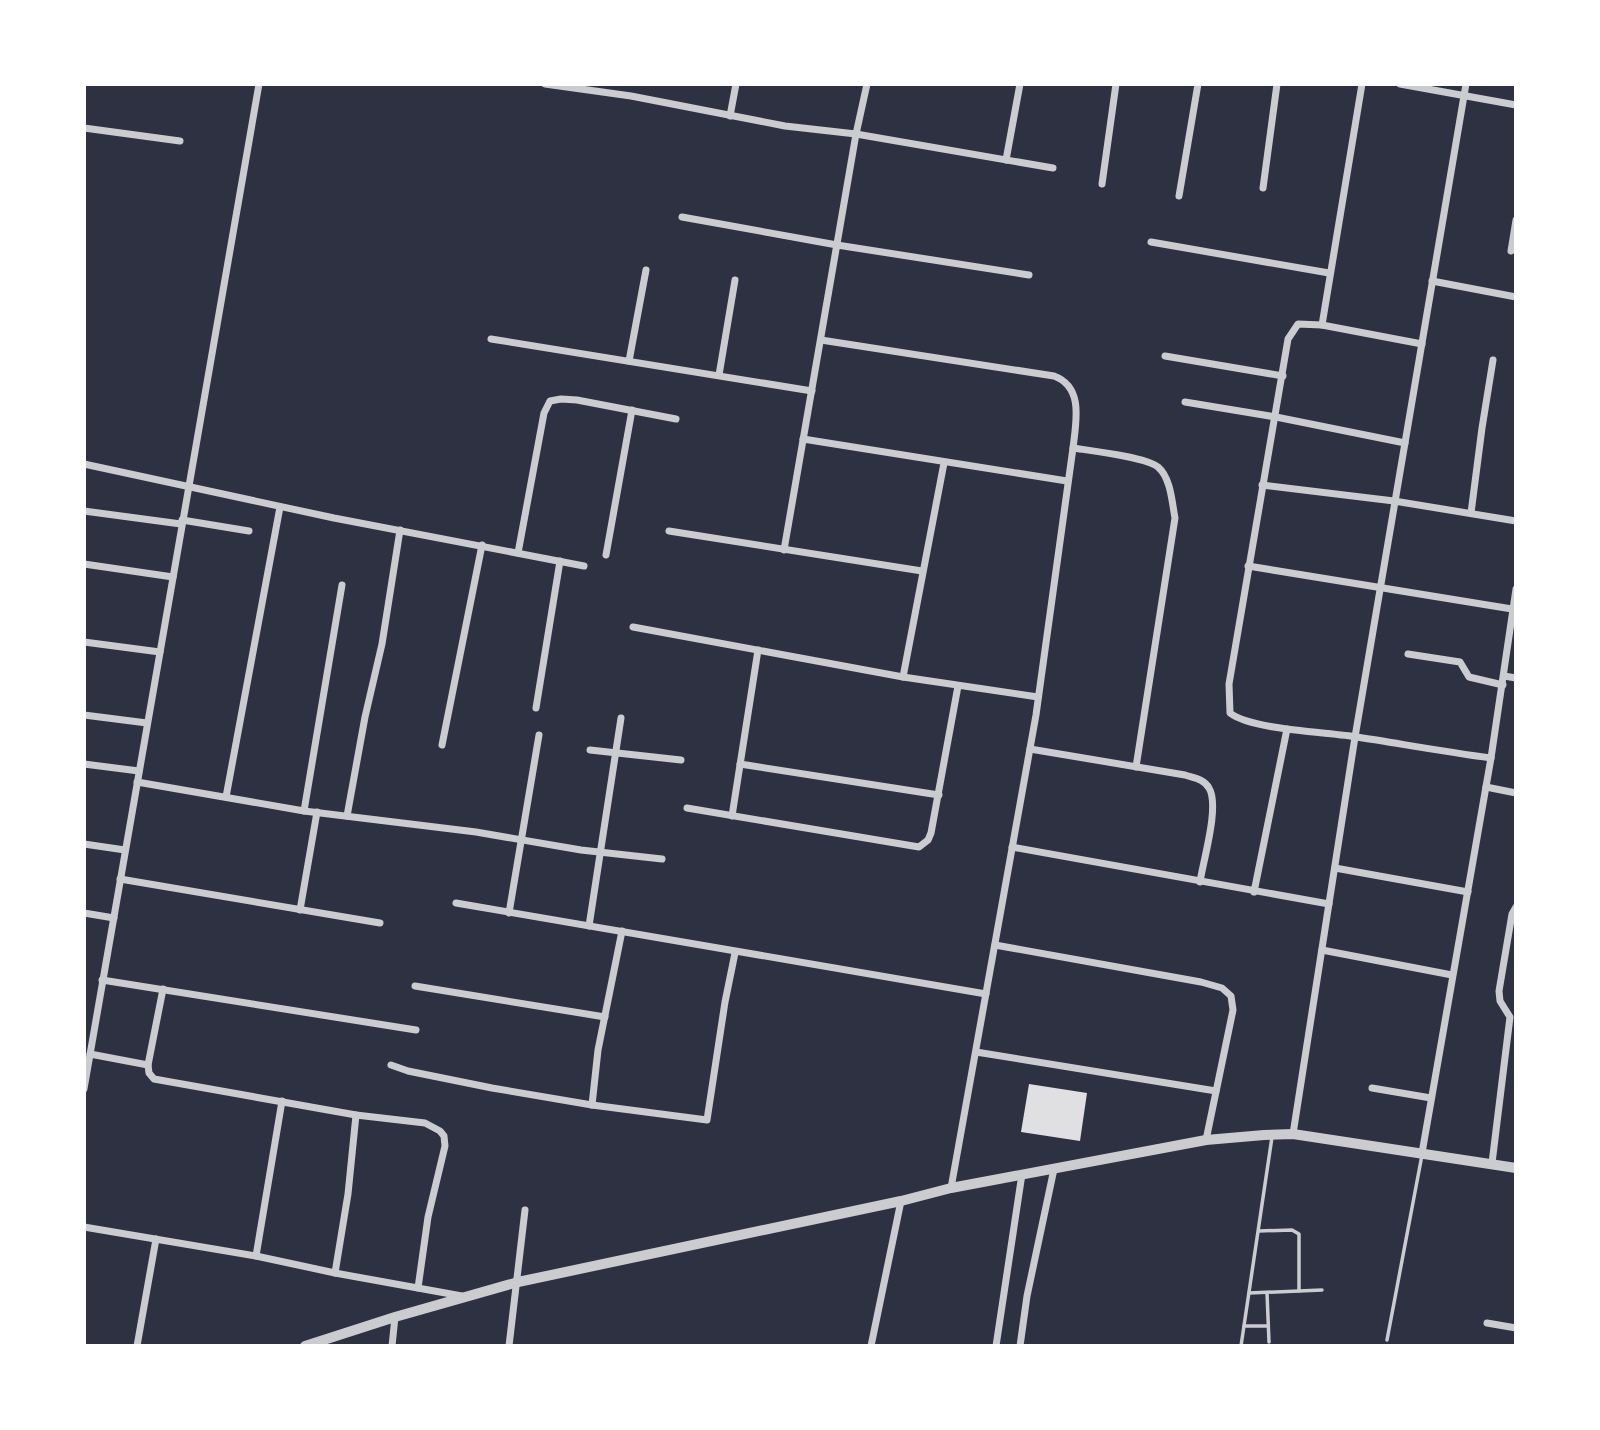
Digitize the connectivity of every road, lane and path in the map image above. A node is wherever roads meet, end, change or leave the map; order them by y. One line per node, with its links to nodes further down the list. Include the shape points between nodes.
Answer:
1 (259, 84): 56 (street)
2 (545, 84): 12 (street)
3 (736, 84): 15 (street)
4 (867, 84): 17 (street)
5 (1020, 84): 19 (street)
6 (1116, 84): 21 (street)
7 (1198, 84): 23 (street)
8 (1277, 84): 22 (street)
9 (1362, 84): 30 (street)
10 (1400, 84): 13 (street)
11 (1466, 84): 13 (street)
12 (578, 86): 15 (street)
13 (1464, 97): 14 (street); 33 (street)
14 (1516, 105)
15 (730, 116): 17 (street)
16 (84, 128): 18 (street)
17 (856, 134): 19 (street); 27 (street)
18 (180, 141)
19 (1006, 160): 20 (street)
20 (1054, 168)
21 (1101, 184)
22 (1263, 188)
23 (1179, 197)
24 (682, 217): 27 (street)
25 (1516, 220): 28 (street)
26 (1151, 242): 30 (street)
27 (837, 245): 31 (street); 37 (street)
28 (1511, 251)
29 (646, 270): 41 (street)
30 (1329, 273): 35 (street)
31 (1029, 275)
32 (735, 280): 42 (street)
33 (1433, 281): 34 (street); 38 (street)
34 (1516, 296)
35 (1322, 325): 38 (street); 43 (street, via 1298,324 1292,330)
36 (491, 339): 41 (street)
37 (821, 340): 44 (street); 51 (street, via 1063,379 1072,388 1077,417)
38 (1422, 344): 50 (street)
39 (1165, 356): 43 (street)
40 (1493, 360): 60 (street)
41 (629, 361): 42 (street)
42 (719, 376): 44 (street)
43 (1283, 376): 47 (street)
44 (812, 391): 49 (street)
45 (1185, 402): 47 (street)
46 (632, 410): 48 (street); 68 (street, via 577,400 550,401); 69 (street)
47 (1276, 417): 50 (street); 55 (street)
48 (676, 419)
49 (803, 439): 52 (street); 67 (street)
50 (1405, 443): 57 (street)
51 (1073, 447): 54 (street); 106 (street, via 1146,462 1160,468 1169,487 1175,519)
52 (944, 463): 54 (street); 74 (street)
53 (84, 464): 56 (street)
54 (1067, 481): 90 (street)
55 (1262, 485): 57 (street); 73 (street)
56 (188, 486): 58 (street); 62 (street)
57 (1394, 501): 60 (street); 77 (street)
58 (280, 508): 63 (street); 112 (street)
59 (84, 511): 62 (street)
60 (1471, 513): 61 (street)
61 (1516, 521)
62 (182, 522): 64 (street); 75 (street)
63 (400, 530): 66 (street); 116 (street)
64 (249, 531)
65 (669, 531): 67 (street)
66 (482, 545): 68 (street); 98 (street)
67 (784, 550): 74 (street)
68 (518, 553): 70 (street)
69 (606, 555)
70 (560, 561): 72 (street); 91 (street)
71 (84, 564): 75 (street)
72 (584, 566)
73 (1248, 566): 77 (street); 95 (street, via 1229,684 1230,713 1238,719)
74 (922, 571): 86 (street)
75 (173, 577): 83 (street)
76 (342, 585): 114 (street)
77 (1380, 588): 79 (street); 97 (street)
78 (1516, 591): 79 (street)
79 (1512, 609): 85 (street)
80 (633, 627): 82 (street)
81 (84, 642): 83 (street)
82 (758, 650): 86 (street); 105 (street)
83 (160, 652): 94 (street)
84 (1408, 654): 88 (street, via 1460,662 1469,677)
85 (1504, 676): 87 (street); 88 (street)
86 (903, 677): 89 (street)
87 (1516, 678)
88 (1503, 685): 102 (street)
89 (958, 686): 90 (street); 111 (street)
90 (1038, 697): 99 (street)
91 (536, 708)
92 (84, 715): 94 (street)
93 (621, 718): 101 (street)
94 (147, 723): 107 (street)
95 (1287, 729): 97 (street); 127 (street)
96 (539, 735): 118 (street)
97 (1355, 737): 102 (street); 124 (street)
98 (442, 745)
99 (1030, 749): 106 (street); 120 (street)
100 (590, 750): 101 (street)
101 (615, 752): 103 (street); 122 (street)
102 (1491, 758): 109 (street)
103 (681, 760)
104 (84, 764): 107 (street)
105 (740, 764): 111 (street); 117 (street)
106 (1136, 767): 126 (street, via 1185,775 1210,789 1212,810)
107 (139, 771): 108 (street)
108 (137, 782): 112 (street); 121 (street)
109 (1486, 787): 110 (street); 128 (street)
110 (1516, 793)
111 (939, 795): 117 (street, via 931,833 919,847)
112 (226, 797): 114 (street)
113 (687, 808): 117 (street)
114 (304, 811): 115 (street)
115 (317, 812): 116 (street); 132 (street)
116 (347, 816): 118 (street)
117 (732, 816)
118 (522, 840): 122 (street); 134 (street)
119 (84, 844): 121 (street)
120 (1012, 847): 126 (street); 139 (street)
121 (125, 850): 125 (street)
122 (599, 852): 123 (street); 137 (street)
123 (662, 859)
124 (1335, 868): 128 (street); 130 (street)
125 (120, 879): 132 (street); 135 (street)
126 (1200, 882): 127 (street)
127 (1254, 892): 130 (street)
128 (1468, 892): 142 (street)
129 (456, 903): 134 (street)
130 (1329, 904): 140 (street)
131 (1516, 907): 164 (street, via 1499,991 1510,1017)
132 (300, 910): 136 (street)
133 (84, 913): 135 (street)
134 (509, 913): 137 (street)
135 (114, 918): 143 (street)
136 (380, 923)
137 (589, 926): 138 (street)
138 (622, 931): 141 (street); 147 (street)
139 (995, 945): 146 (street); 155 (street, via 1222,988 1231,996 1233,1010)
140 (1322, 950): 142 (street); 160 (street)
141 (735, 953): 146 (street); 158 (street, via 707,1120)
142 (1452, 975): 156 (street)
143 (102, 980): 145 (street); 150 (street)
144 (415, 986): 147 (street)
145 (163, 989): 148 (street); 151 (street)
146 (986, 994): 149 (street)
147 (605, 1017): 158 (street)
148 (416, 1030)
149 (976, 1052): 155 (street); 168 (street)
150 (87, 1054): 151 (street); 154 (street)
151 (148, 1065): 157 (street, via 154,1079)
152 (391, 1065): 158 (street)
153 (1372, 1088): 156 (street)
154 (84, 1089)
155 (1216, 1091): 162 (street)
156 (1432, 1098): 163 (street)
157 (282, 1101): 159 (street); 174 (street)
158 (592, 1105)
159 (356, 1115): 175 (street); 177 (street, via 425,1123 444,1136)
160 (1293, 1134): 161 (street); 163 (street)
161 (1273, 1135): 162 (street); 172 (lane)
162 (1206, 1140): 166 (street)
163 (1422, 1153): 164 (street); 188 (lane)
164 (1492, 1163): 165 (street)
165 (1516, 1168)
166 (1054, 1169): 167 (street); 196 (street)
167 (1023, 1174): 168 (street); 195 (street)
168 (951, 1188): 169 (street)
169 (901, 1202): 176 (street); 194 (street)
170 (526, 1210): 176 (street)
171 (84, 1227): 173 (street)
172 (1259, 1231): 179 (lane, via 1299,1234); 180 (lane)
173 (156, 1239): 174 (street); 190 (street)
174 (256, 1256): 175 (street)
175 (335, 1273): 177 (street)
176 (518, 1282): 182 (street); 193 (street)
177 (418, 1288): 182 (street)
178 (1322, 1290): 179 (lane)
179 (1300, 1291): 181 (lane)
180 (1249, 1293): 181 (lane); 185 (lane)
181 (1267, 1293): 186 (lane)
182 (463, 1297): 183 (street)
183 (395, 1317): 191 (street); 192 (street)
184 (1487, 1322): 187 (street)
185 (1244, 1326): 186 (lane); 197 (lane)
186 (1268, 1326): 189 (lane)
187 (1516, 1328)
188 (1387, 1340)
189 (1269, 1342)
190 (137, 1346)
191 (305, 1346)
192 (392, 1346)
193 (509, 1346)
194 (871, 1346)
195 (996, 1346)
196 (1020, 1346)
197 (1241, 1346)

